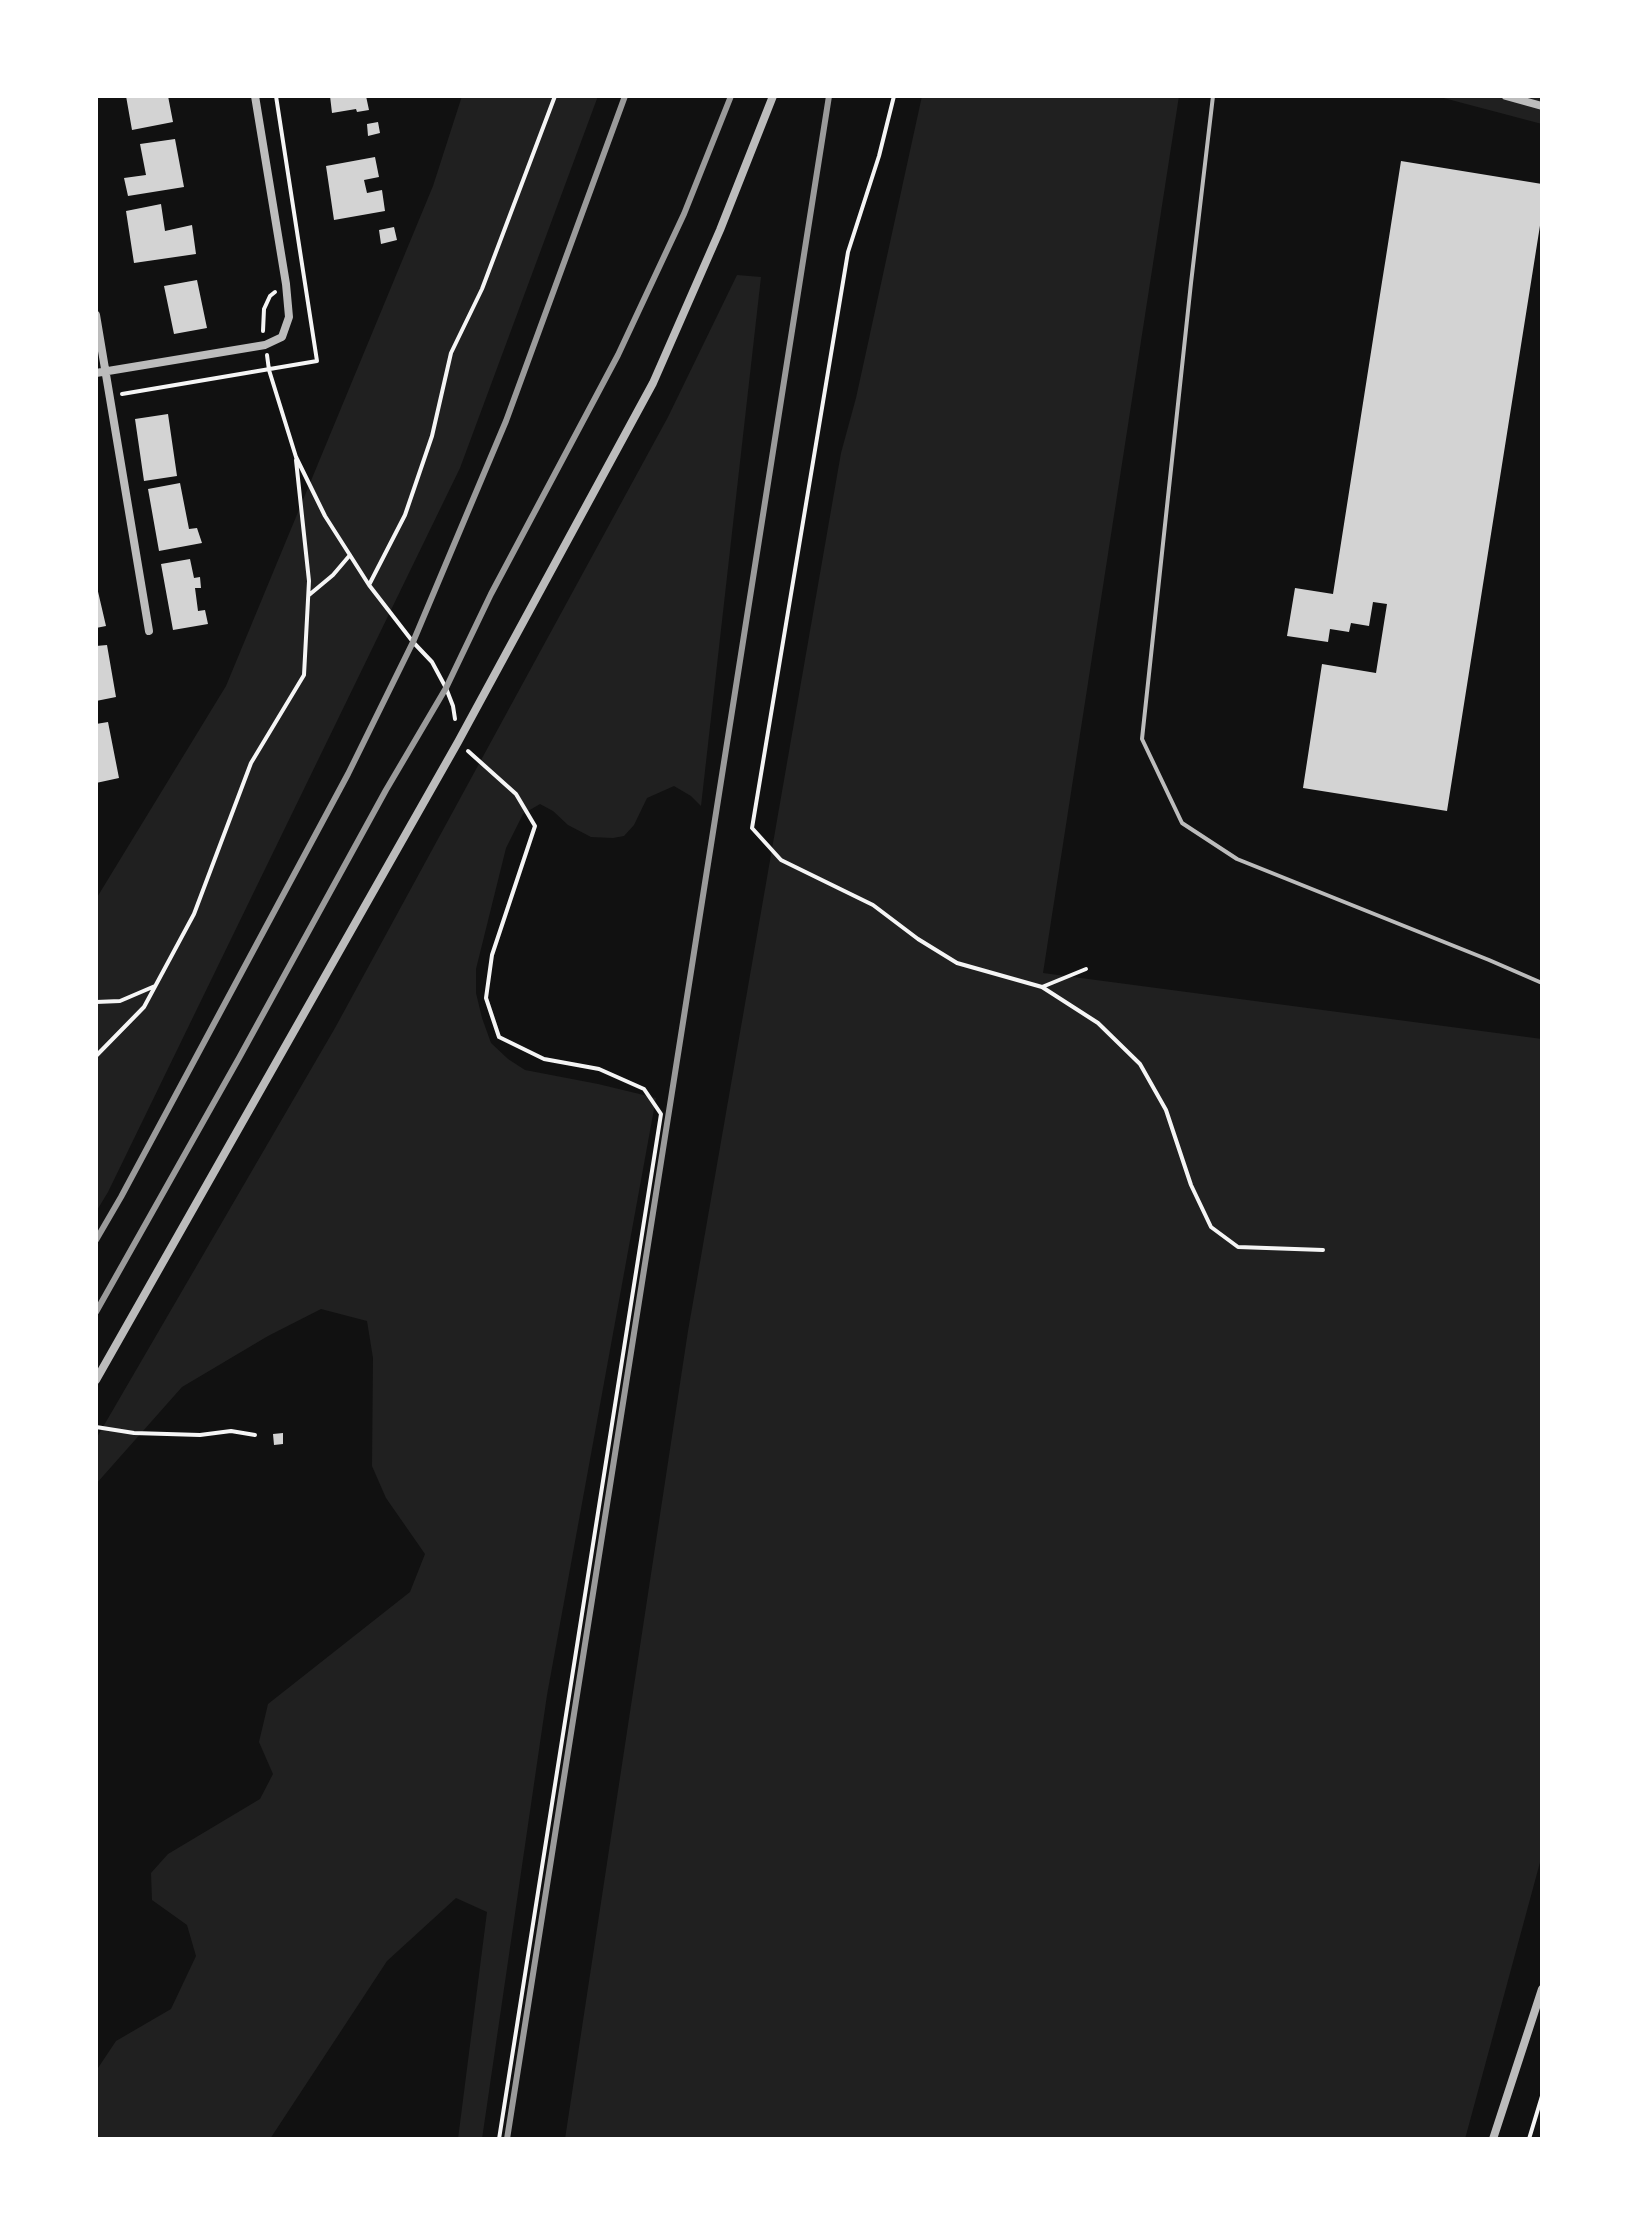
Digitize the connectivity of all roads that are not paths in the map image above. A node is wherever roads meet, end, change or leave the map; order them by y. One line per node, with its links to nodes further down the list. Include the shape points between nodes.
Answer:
1 (255, 96): 7 (street, via 286,284 289,317 282,337 265,345)
2 (773, 96): 10 (street, via 653,383 458,742)
3 (1213, 96): 9 (lane, via 1142,739 1182,823 1237,859)
4 (1506, 96): 5 (street)
5 (1542, 106)
6 (96, 315): 7 (street)
7 (100, 372): 8 (street, via 109,396)
8 (149, 631)
9 (1542, 983)
10 (96, 1380)
11 (1542, 1989): 12 (street)
12 (1493, 2139)

